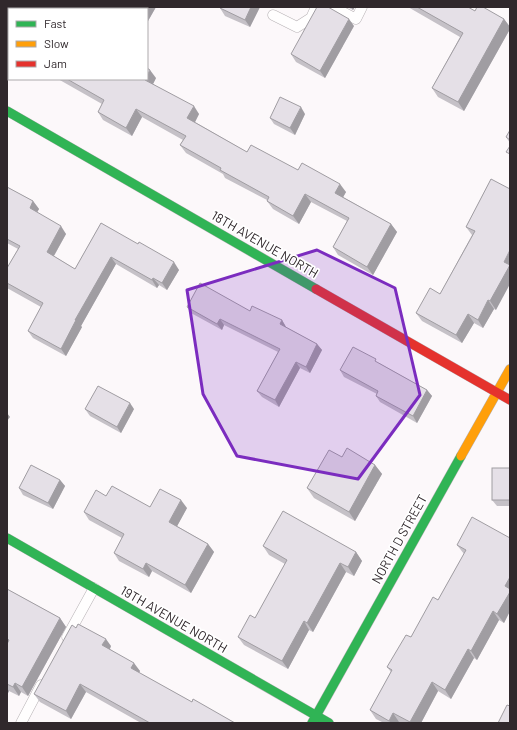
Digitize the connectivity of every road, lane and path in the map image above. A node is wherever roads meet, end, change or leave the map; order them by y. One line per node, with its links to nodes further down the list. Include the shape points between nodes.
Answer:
1 (316, 7): 4 (lane, via 311,18 297,27)
2 (333, 7): 3 (lane, via 356,19)
3 (362, 7)
4 (272, 15)
5 (7, 111): 7 (street, 18TH AVENUE NORTH)
6 (510, 368): 7 (street, NORTH D STREET)
7 (497, 392): 8 (street, 18TH AVENUE NORTH); 13 (street, NORTH D STREET)
8 (510, 400)
9 (7, 538): 10 (street, 19TH AVENUE NORTH)
10 (94, 588): 11 (lane); 13 (street, 19TH AVENUE NORTH)
11 (61, 649)
12 (46, 676): 14 (lane)
13 (314, 719): 15 (street, 19TH AVENUE NORTH)
14 (21, 723)
15 (329, 723)

